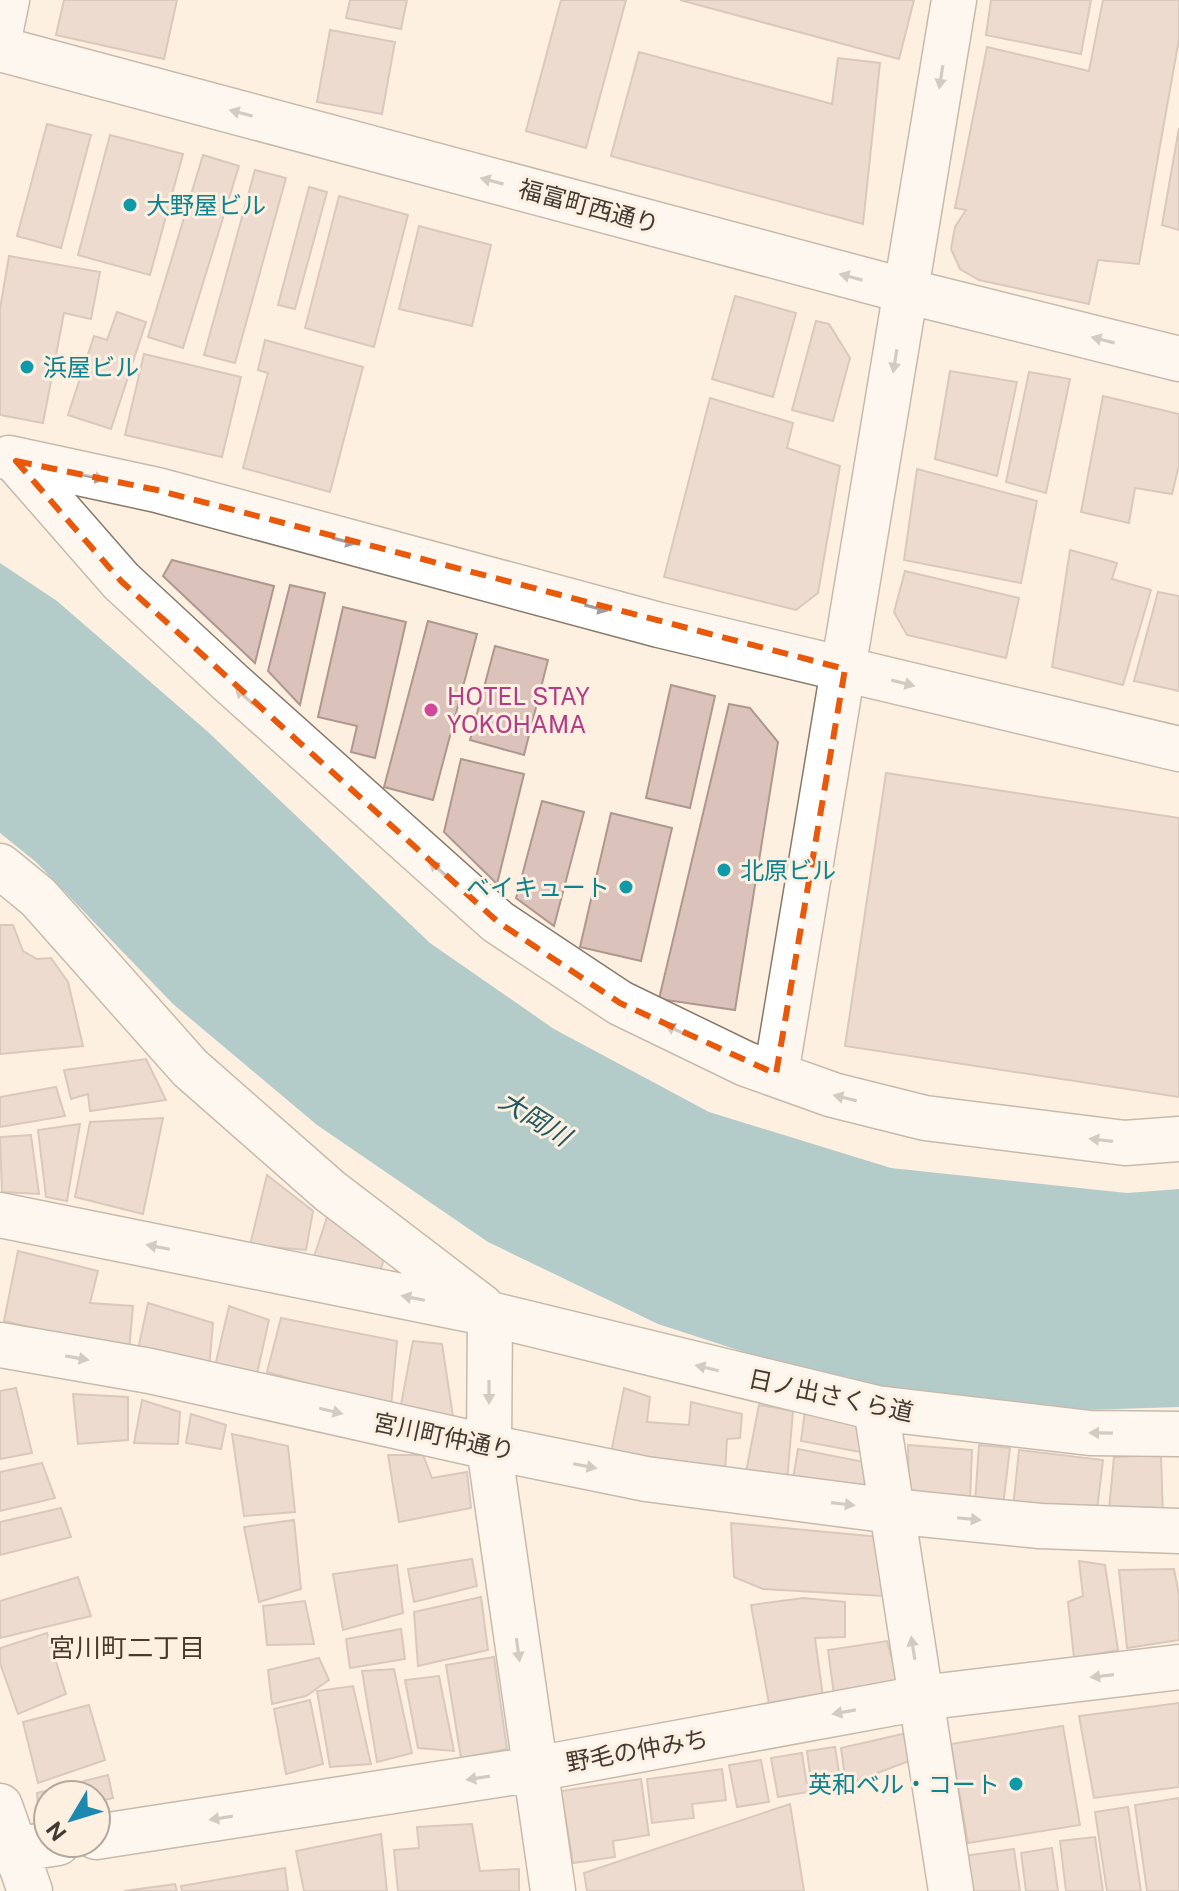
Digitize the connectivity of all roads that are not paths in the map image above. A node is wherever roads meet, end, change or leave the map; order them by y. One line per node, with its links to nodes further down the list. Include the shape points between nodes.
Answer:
1 (7, 0): 3 (street)
2 (954, 0): 5 (street, one-way to 5)
3 (0, 34)
4 (0, 49): 5 (street, 福富町西通り, one-way to 4)
5 (906, 291): 6 (street, 福富町西通り, one-way to 5); 8 (street, one-way to 8)
6 (1179, 359)
7 (8, 458): 8 (street, one-way to 8, via 157,490); 11 (street, one-way to 7, via 620,1003 498,922 121,581)
8 (845, 669): 9 (street, one-way to 9); 11 (street)
9 (1179, 749)
10 (0, 866): 14 (street, via 38,897 190,1068 330,1191)
11 (776, 1074): 12 (street, one-way to 11, via 1125,1143 925,1118)
12 (1179, 1139)
13 (0, 1215): 14 (street, one-way to 13)
14 (490, 1314): 16 (street, 日ノ出さくら道, one-way to 14); 18 (street, one-way to 18)
15 (0, 1345): 18 (street, 宮川町仲通り, one-way to 18, via 150,1371)
16 (876, 1408): 17 (street, 日ノ出さくら道, one-way to 16, via 1090,1433); 19 (street)
17 (1179, 1434)
18 (489, 1447): 19 (street, 宮川町仲通り, one-way to 19, via 646,1479); 23 (street, one-way to 23)
19 (892, 1511): 20 (street, 宮川町仲通り, one-way to 20, via 1040,1526); 22 (street, one-way to 19)
20 (1179, 1531)
21 (1179, 1667): 22 (street, 野毛の仲みち, one-way to 22)
22 (921, 1698): 23 (street, 野毛の仲みち, one-way to 23); 30 (street)
23 (535, 1769): 25 (street, 野毛の仲みち, one-way to 25); 29 (street)
24 (0, 1806): 27 (street)
25 (112, 1835)
26 (32, 1847): 27 (street)
27 (8, 1851): 28 (street)
28 (30, 1891)
29 (553, 1891)
30 (951, 1891)

